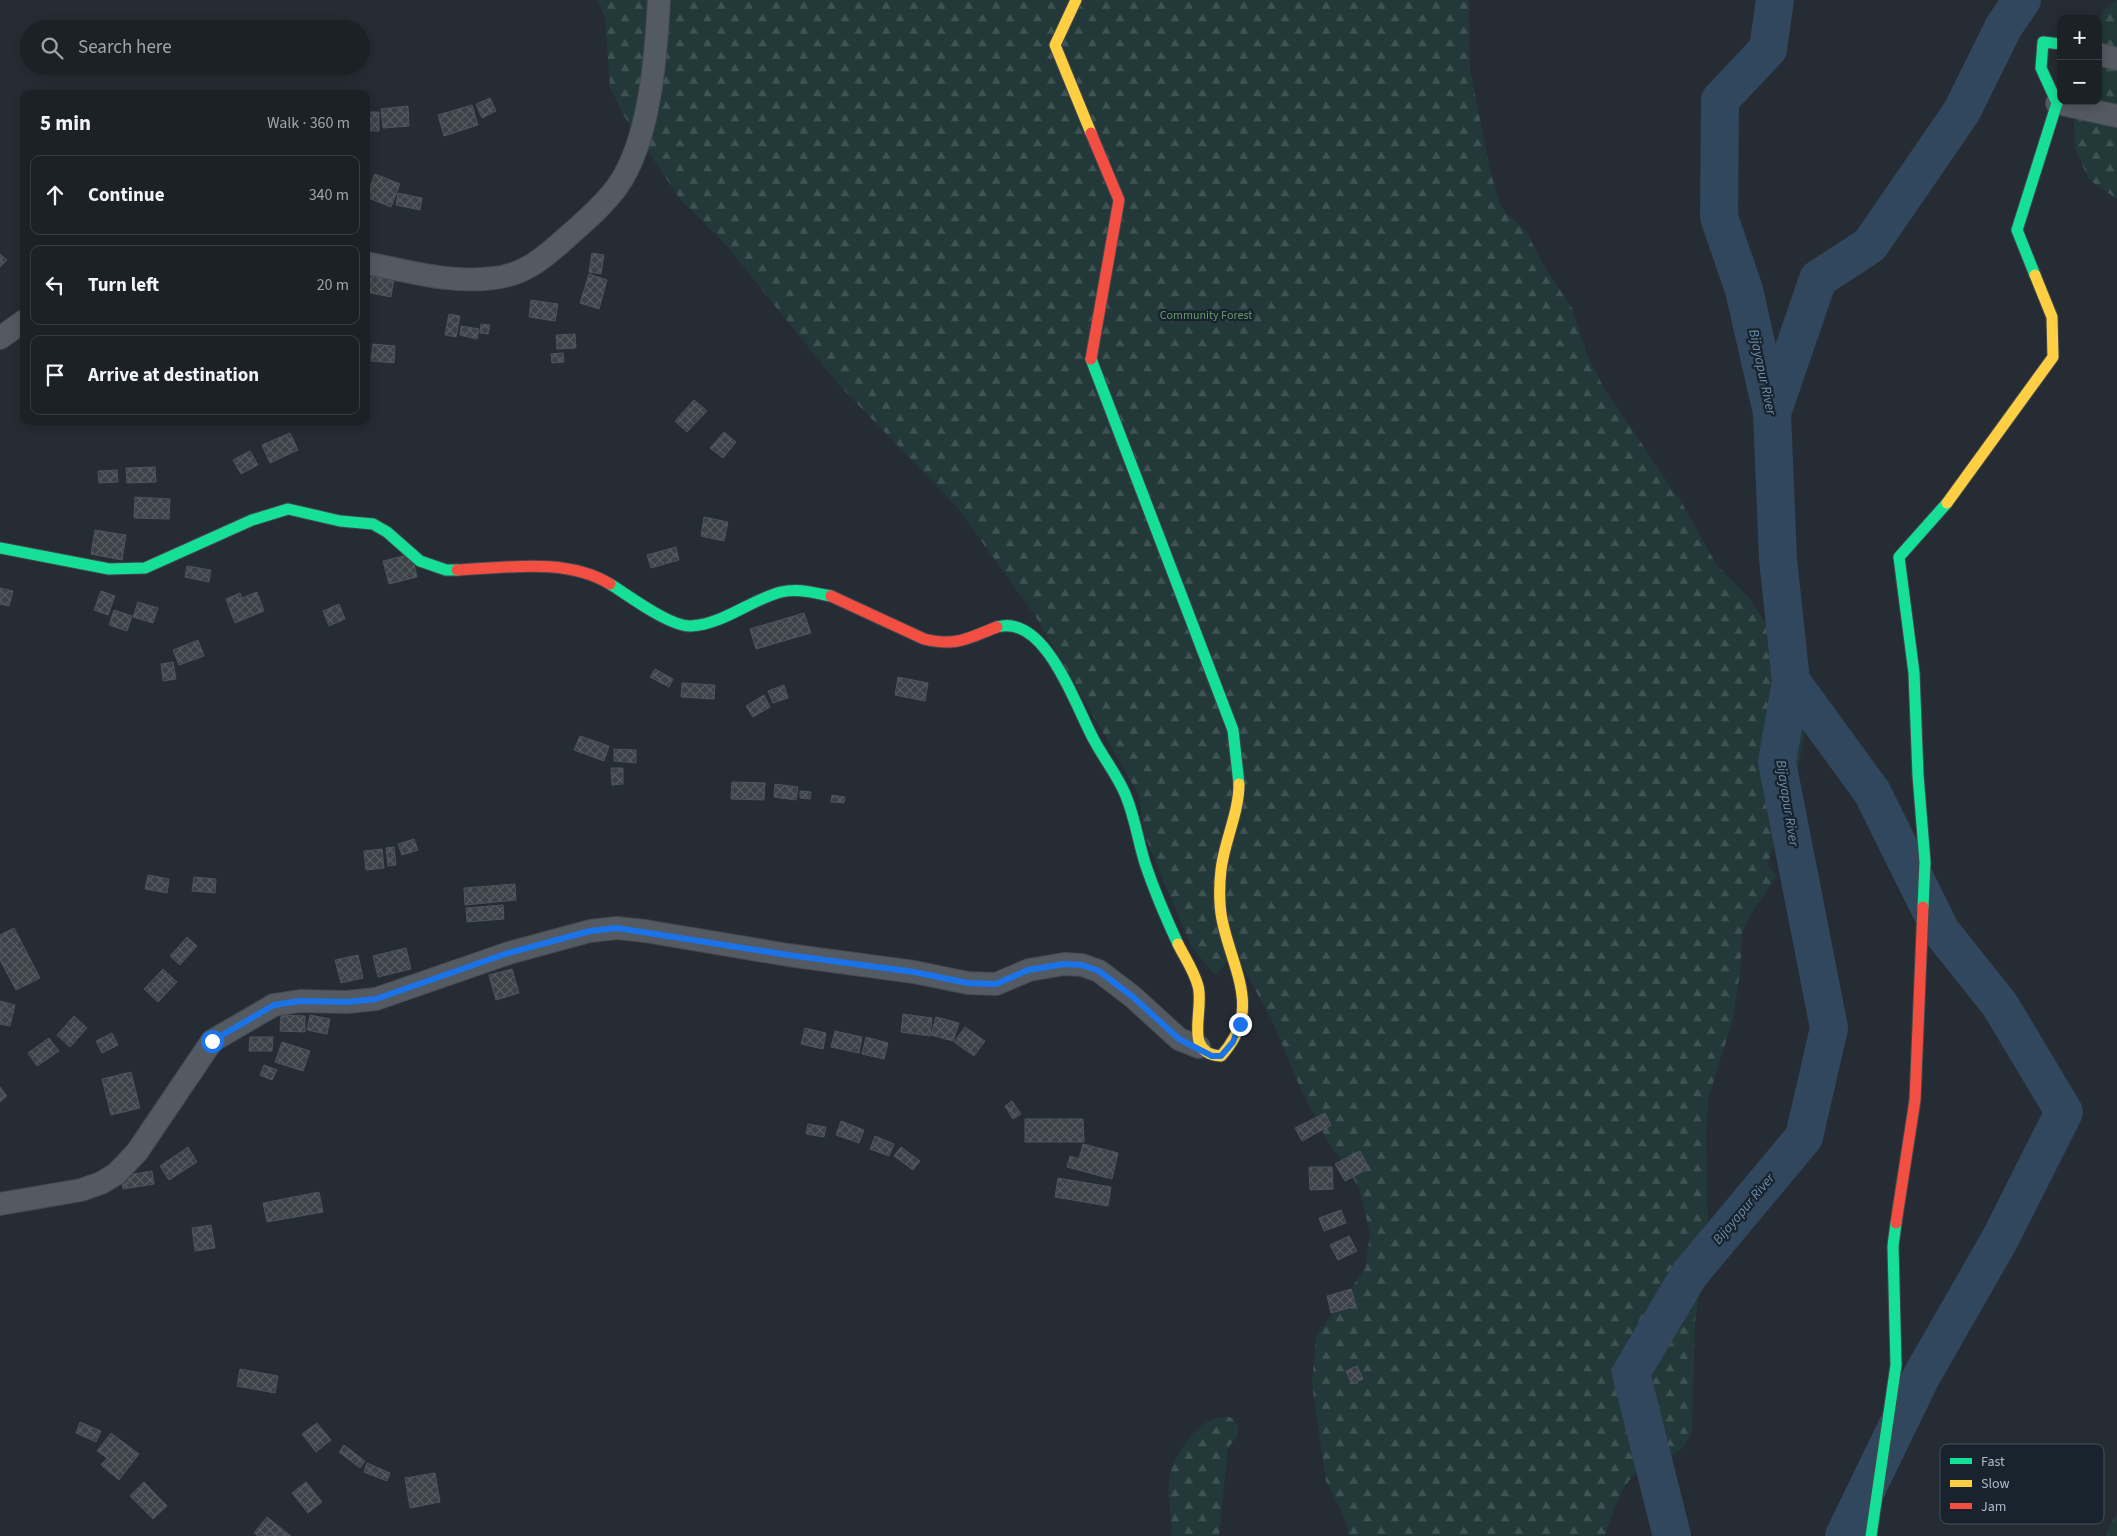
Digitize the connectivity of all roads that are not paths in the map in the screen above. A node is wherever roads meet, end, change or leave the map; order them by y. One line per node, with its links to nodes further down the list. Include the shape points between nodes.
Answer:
1 (658, 0): 9 (street, via 645,123 636,153 616,187 584,223 536,263 513,274 494,278 453,280)
2 (1076, 0): 13 (street, via 1055,45 1119,200 1091,361 1233,730 1239,787 1221,871 1222,922 1244,996 1243,1008 1233,1042 1221,1056 1212,1056)
3 (2057, 44): 6 (street, via 2043,42 2041,68)
4 (2102, 55): 5 (street)
5 (2117, 60)
6 (2057, 103): 15 (street, via 2018,230 2052,317 2053,357 1952,497 1899,557 1914,673 1925,870 1915,1100 1893,1246 1896,1365)
7 (2066, 105): 8 (street)
8 (2117, 116)
9 (370, 264)
10 (20, 324): 11 (street)
11 (0, 338)
12 (0, 548): 13 (street, via 128,572 145,568 252,520 288,509 340,521 373,524 420,560 446,570 554,567 590,574 661,616 690,626 718,620 781,592 801,590 835,597 937,643 962,642 1005,625 1021,627 1035,636 1059,672 1094,741 1123,788 1147,870 1200,990 1196,1039)
13 (1199, 1047): 14 (street, via 1179,1039 1099,971 1082,965 1064,964 1028,970 996,984 968,983 645,931 617,928 590,931 508,953 376,999 274,1005 212,1041 137,1152 116,1174 101,1184 81,1190)
14 (0, 1204)
15 (1870, 1536)

